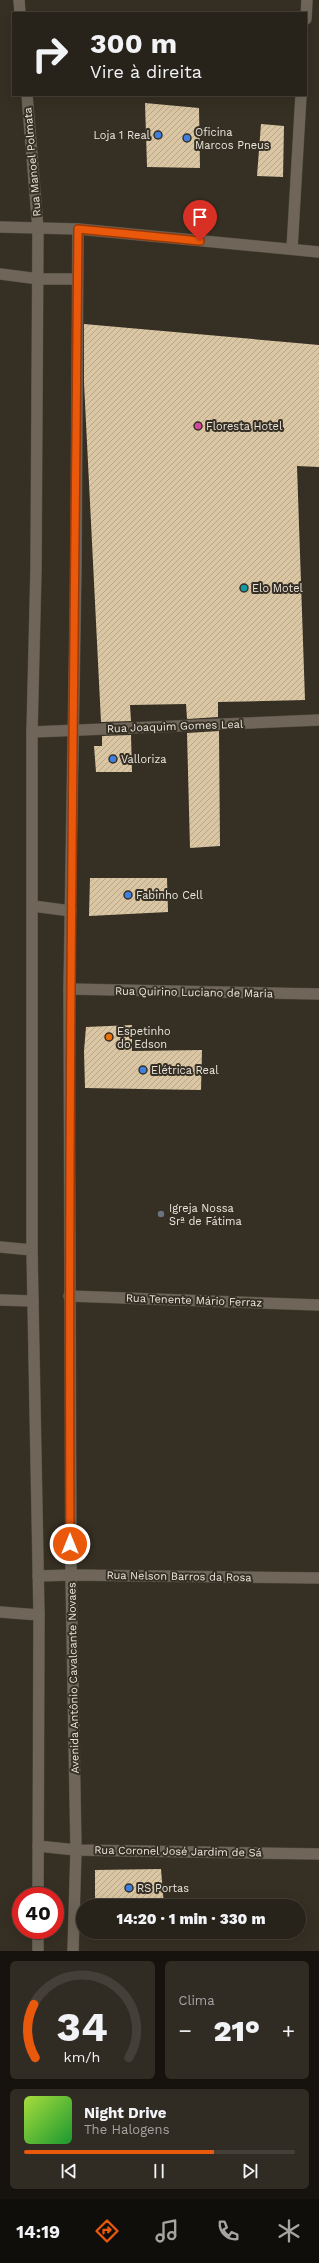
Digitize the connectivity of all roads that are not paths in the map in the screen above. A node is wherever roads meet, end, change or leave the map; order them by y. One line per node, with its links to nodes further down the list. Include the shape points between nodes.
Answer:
1 (19, 0): 3 (street)
2 (307, 0): 4 (street)
3 (20, 12)
4 (306, 12)
5 (27, 96): 8 (street, Rua Manoel Polmata)
6 (301, 96): 10 (street)
7 (0, 227): 8 (street)
8 (38, 229): 9 (street); 13 (street, Rua Manoel Polmata)
9 (78, 229): 10 (street); 14 (street, Avenida Antônio Cavalcante Novaes)
10 (292, 249): 11 (street)
11 (319, 252)
12 (0, 274): 13 (street)
13 (39, 279): 14 (street); 17 (street, Rua Manoel Polmata)
14 (77, 279): 16 (street, Avenida Antônio Cavalcante Novaes)
15 (319, 720): 16 (street, Rua Joaquim Gomes Leal)
16 (74, 730): 17 (street, Rua Joaquim Gomes Leal); 19 (street, Avenida Antônio Cavalcante Novaes)
17 (32, 732): 18 (street, Rua Manoel Polmata)
18 (33, 906): 19 (street); 23 (street, Rua Manoel Polmata)
19 (71, 911): 20 (street, Avenida Antônio Cavalcante Novaes)
20 (69, 989): 21 (street, Rua Quirino Luciano de Maria); 24 (street, Avenida Antônio Cavalcante Novaes)
21 (319, 994)
22 (0, 1248): 23 (street)
23 (32, 1250): 26 (street, Rua Manoel Polmata)
24 (69, 1296): 27 (street, Rua Tenente Mário Ferraz); 28 (street, Avenida Antônio Cavalcante Novaes)
25 (0, 1300): 26 (street)
26 (34, 1301): 29 (street, Rua Manoel Polmata)
27 (319, 1305)
28 (70, 1575): 29 (street, Rua Nelson Barros da Rosa); 30 (street, Rua Nelson Barros da Rosa); 34 (street, Avenida Antônio Cavalcante Novaes)
29 (38, 1576): 32 (street, Rua Manoel Polmata)
30 (319, 1578)
31 (0, 1612): 32 (street)
32 (39, 1615): 33 (street, Rua Manoel Polmata)
33 (38, 1846): 34 (street, Rua Coronel José Jardim de Sá); 36 (street, Rua Manoel Polmata)
34 (76, 1850): 35 (street, Rua Coronel José Jardim de Sá); 39 (street, Avenida Antônio Cavalcante Novaes)
35 (319, 1854)
36 (38, 1887)
37 (38, 1939): 38 (street)
38 (38, 1951)
39 (73, 1951)

